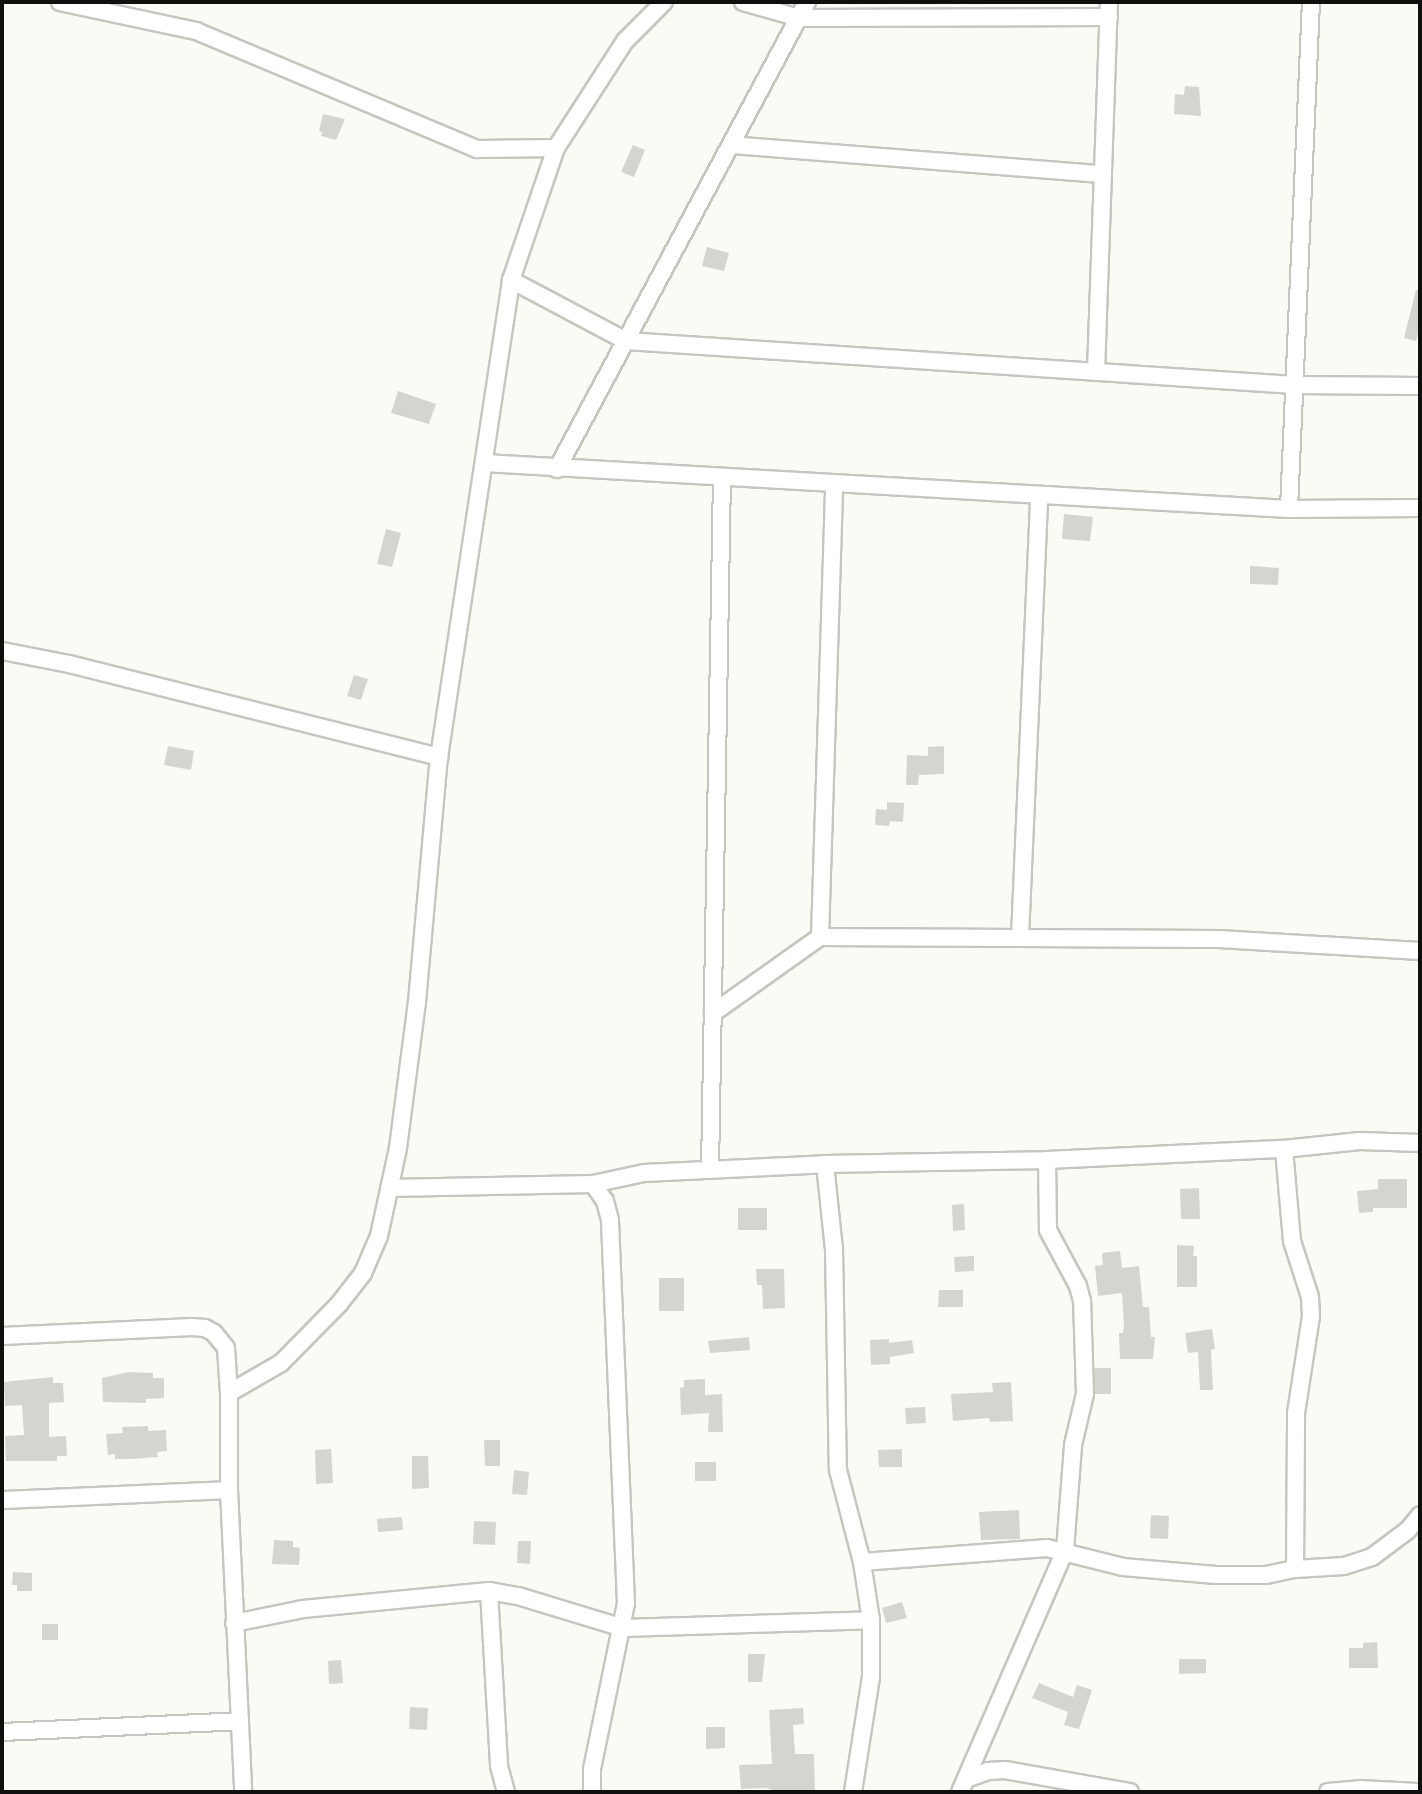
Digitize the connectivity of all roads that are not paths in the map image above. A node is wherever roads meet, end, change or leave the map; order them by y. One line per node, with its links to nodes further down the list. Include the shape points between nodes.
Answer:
1 (60, 2): 9 (street, via 196,31 477,149)
2 (664, 2): 9 (street, via 625,41)
3 (743, 2): 7 (street)
4 (807, 2): 7 (street)
5 (1311, 2): 14 (street)
6 (1109, 10): 7 (street); 10 (street)
7 (799, 18): 8 (street)
8 (731, 145): 10 (street); 12 (street)
9 (556, 148): 11 (street)
10 (1103, 174): 13 (street)
11 (511, 280): 12 (street); 16 (street)
12 (626, 341): 13 (street); 17 (street)
13 (1096, 372): 14 (street)
14 (1295, 385): 15 (street); 22 (street)
15 (1420, 386)
16 (484, 463): 17 (street); 24 (street)
17 (557, 469): 18 (street)
18 (722, 479): 19 (street); 28 (street)
19 (834, 484): 20 (street); 25 (street)
20 (1039, 495): 22 (street); 26 (street)
21 (1420, 508): 22 (street)
22 (1289, 509)
23 (2, 651): 24 (street)
24 (439, 757): 35 (street, via 417,1002)
25 (820, 937): 26 (street); 28 (street)
26 (1020, 937): 27 (street, via 1219,939)
27 (1420, 951)
28 (713, 1013): 33 (street)
29 (1420, 1143): 30 (street, via 1360,1141)
30 (1284, 1149): 31 (street); 43 (street, via 1292,1241 1310,1297 1311,1316 1296,1413)
31 (1047, 1160): 32 (street); 41 (street, via 1048,1230 1079,1286 1082,1301 1085,1394 1073,1446)
32 (825, 1164): 33 (street); 42 (street, via 834,1249 838,1470)
33 (710, 1170): 34 (street, via 644,1174)
34 (593, 1184): 35 (street); 47 (street, via 605,1201 610,1220 626,1574)
35 (389, 1188): 37 (street, via 379,1236 363,1273 339,1304 281,1363)
36 (2, 1336): 37 (street, via 205,1328 226,1348)
37 (229, 1393): 38 (street)
38 (229, 1490): 39 (street); 46 (street)
39 (2, 1500)
40 (1420, 1515): 43 (street, via 1372,1557 1344,1566)
41 (1065, 1550): 42 (street); 43 (street, via 1123,1567 1216,1575 1266,1575); 50 (street)
42 (862, 1562): 45 (street)
43 (1295, 1569)
44 (489, 1591): 46 (street, via 303,1609); 47 (street); 52 (street, via 499,1766)
45 (871, 1620): 47 (street); 54 (street, via 871,1677)
46 (234, 1623): 48 (street)
47 (623, 1628): 53 (street, via 592,1769)
48 (240, 1721): 49 (street); 51 (street)
49 (2, 1732)
50 (963, 1786): 55 (street, via 988,1771 1005,1770)
51 (243, 1792)
52 (506, 1792)
53 (592, 1792)
54 (853, 1792)
55 (1130, 1792)
56 (1328, 1792): 57 (street)
57 (1417, 1792)

